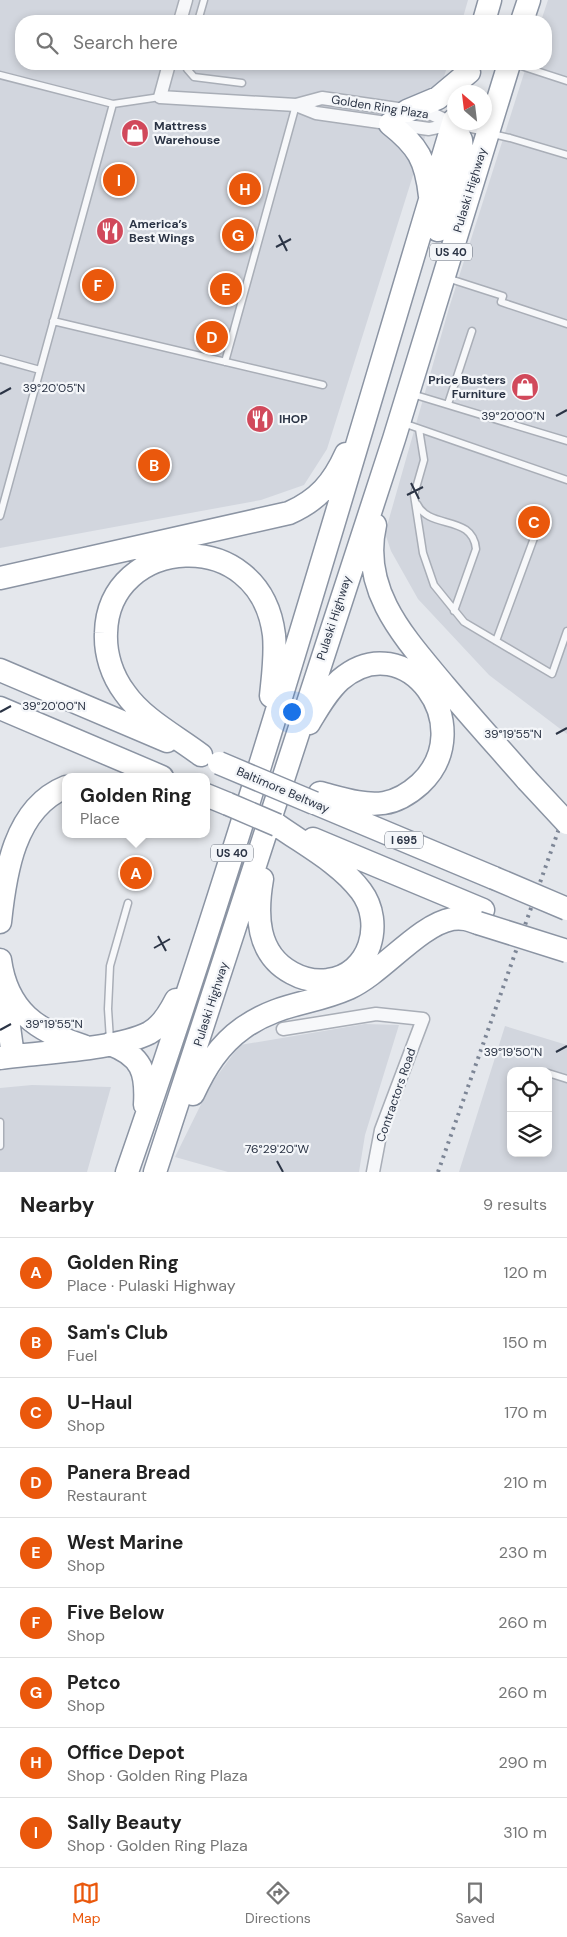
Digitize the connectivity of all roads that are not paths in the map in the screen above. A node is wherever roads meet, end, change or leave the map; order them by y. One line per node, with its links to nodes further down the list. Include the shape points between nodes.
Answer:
1 (186, 0): 5 (street)
2 (204, 0): 6 (lane)
3 (490, 0): 7 (highway)
4 (529, 0): 8 (highway)
5 (182, 15)
6 (200, 15)
7 (486, 15)
8 (524, 15)
9 (167, 70): 17 (street)
10 (187, 70): 16 (lane, via 194,77)
11 (507, 70): 26 (highway, Pulaski Highway / US 40)
12 (533, 70): 15 (lane)
13 (0, 75): 18 (lane)
14 (468, 76): 20 (highway, via 438,98)
15 (567, 81)
16 (242, 83)
17 (160, 97): 18 (lane); 19 (street, Golden Ring Plaza)
18 (113, 104): 30 (lane)
19 (296, 105): 20 (street, Golden Ring Plaza, via 316,113); 20 (street, Golden Ring Plaza, via 322,98); 34 (lane)
20 (398, 117): 21 (street, Golden Ring Plaza, via 432,114); 22 (street, Golden Ring Plaza, via 429,130); 28 (highway, via 426,167)
21 (447, 119)
22 (447, 124)
23 (452, 130): 28 (highway, US 40)
24 (457, 130): 51 (highway, via 460,158 340,555 328,599)
25 (479, 130): 26 (lane)
26 (488, 133): 27 (lane); 29 (highway, Pulaski Highway / US 40)
27 (567, 155)
28 (430, 202): 37 (highway, US 40)
29 (444, 277): 31 (lane, via 503,296 501,302); 38 (highway, Pulaski Highway / US 40)
30 (53, 321): 34 (lane); 35 (lane)
31 (567, 324)
32 (472, 331): 39 (lane)
33 (0, 359): 35 (lane)
34 (225, 362): 36 (lane)
35 (40, 370): 44 (lane)
36 (323, 386)
37 (374, 392): 46 (highway, via 338,470 328,486 304,506 275,518); 53 (highway, US 40)
38 (408, 393): 39 (lane); 40 (highway, Pulaski Highway / US 40)
39 (448, 404): 41 (lane)
40 (404, 430): 42 (lane); 43 (lane, via 424,460); 51 (highway, Pulaski Highway / US 40); 61 (highway, bridge, via 371,540 372,564 380,595 398,629)
41 (567, 441)
42 (567, 480)
43 (414, 495): 47 (lane, via 424,553 434,585); 47 (lane, via 424,514 467,530 475,541 476,549)
44 (0, 516)
45 (534, 538): 49 (lane)
46 (0, 578)
47 (454, 611): 49 (lane, via 464,622)
48 (567, 631): 49 (lane, via 552,674)
49 (496, 640)
50 (0, 670): 55 (highway, Baltimore Beltway / I 695)
51 (316, 676): 54 (highway, Pulaski Highway / US 40)
52 (0, 708): 56 (highway)
53 (266, 746): 55 (highway, via 275,653 274,634 264,601 256,587 238,570 212,558 177,555 151,564 132,577 120,591 110,607 105,643 117,680 130,700); 69 (highway, US 40)
54 (290, 757): 58 (highway, via 319,706 342,679 370,665 398,667 423,682 434,697 441,714 443,736 439,756 429,776 400,798 383,803); 60 (highway, Pulaski Highway / US 40)
55 (210, 759): 58 (highway, Baltimore Beltway / I 695, bridge)
56 (153, 773)
57 (62, 789): 66 (highway, via 33,812 17,841 3,892)
58 (317, 798): 64 (highway, Baltimore Beltway / I 695, bridge)
59 (212, 800): 60 (highway, bridge)
60 (275, 818): 62 (highway); 62 (highway, via 258,906 263,941 284,969 300,978 330,980 361,961 372,939 372,916 362,892 349,877); 80 (highway, Pulaski Highway / US 40)
61 (567, 823)
62 (303, 839): 65 (highway)
63 (128, 904): 72 (lane, via 110,966)
64 (567, 908)
65 (481, 916): 67 (highway); 68 (highway, bridge); 80 (highway, via 443,922 349,988 280,1008 242,1029 220,1047 203,1073)
66 (0, 922)
67 (567, 945)
68 (567, 950)
69 (198, 960): 72 (highway, via 162,1023 150,1032); 78 (highway, US 40)
70 (1, 968): 73 (highway, via 13,999 30,1020 59,1038); 74 (highway)
71 (282, 1029): 82 (street, Contractors Road, via 376,1014 423,1019 381,1130)
72 (110, 1044): 73 (highway); 78 (highway, via 127,1050 141,1068 146,1082)
73 (86, 1047): 74 (highway)
74 (7, 1057)
75 (552, 1074): 76 (lane)
76 (567, 1080)
77 (0, 1122): 79 (lane)
78 (144, 1124): 81 (highway, US 40)
79 (0, 1146)
80 (161, 1164)
81 (127, 1172)
82 (373, 1172)

